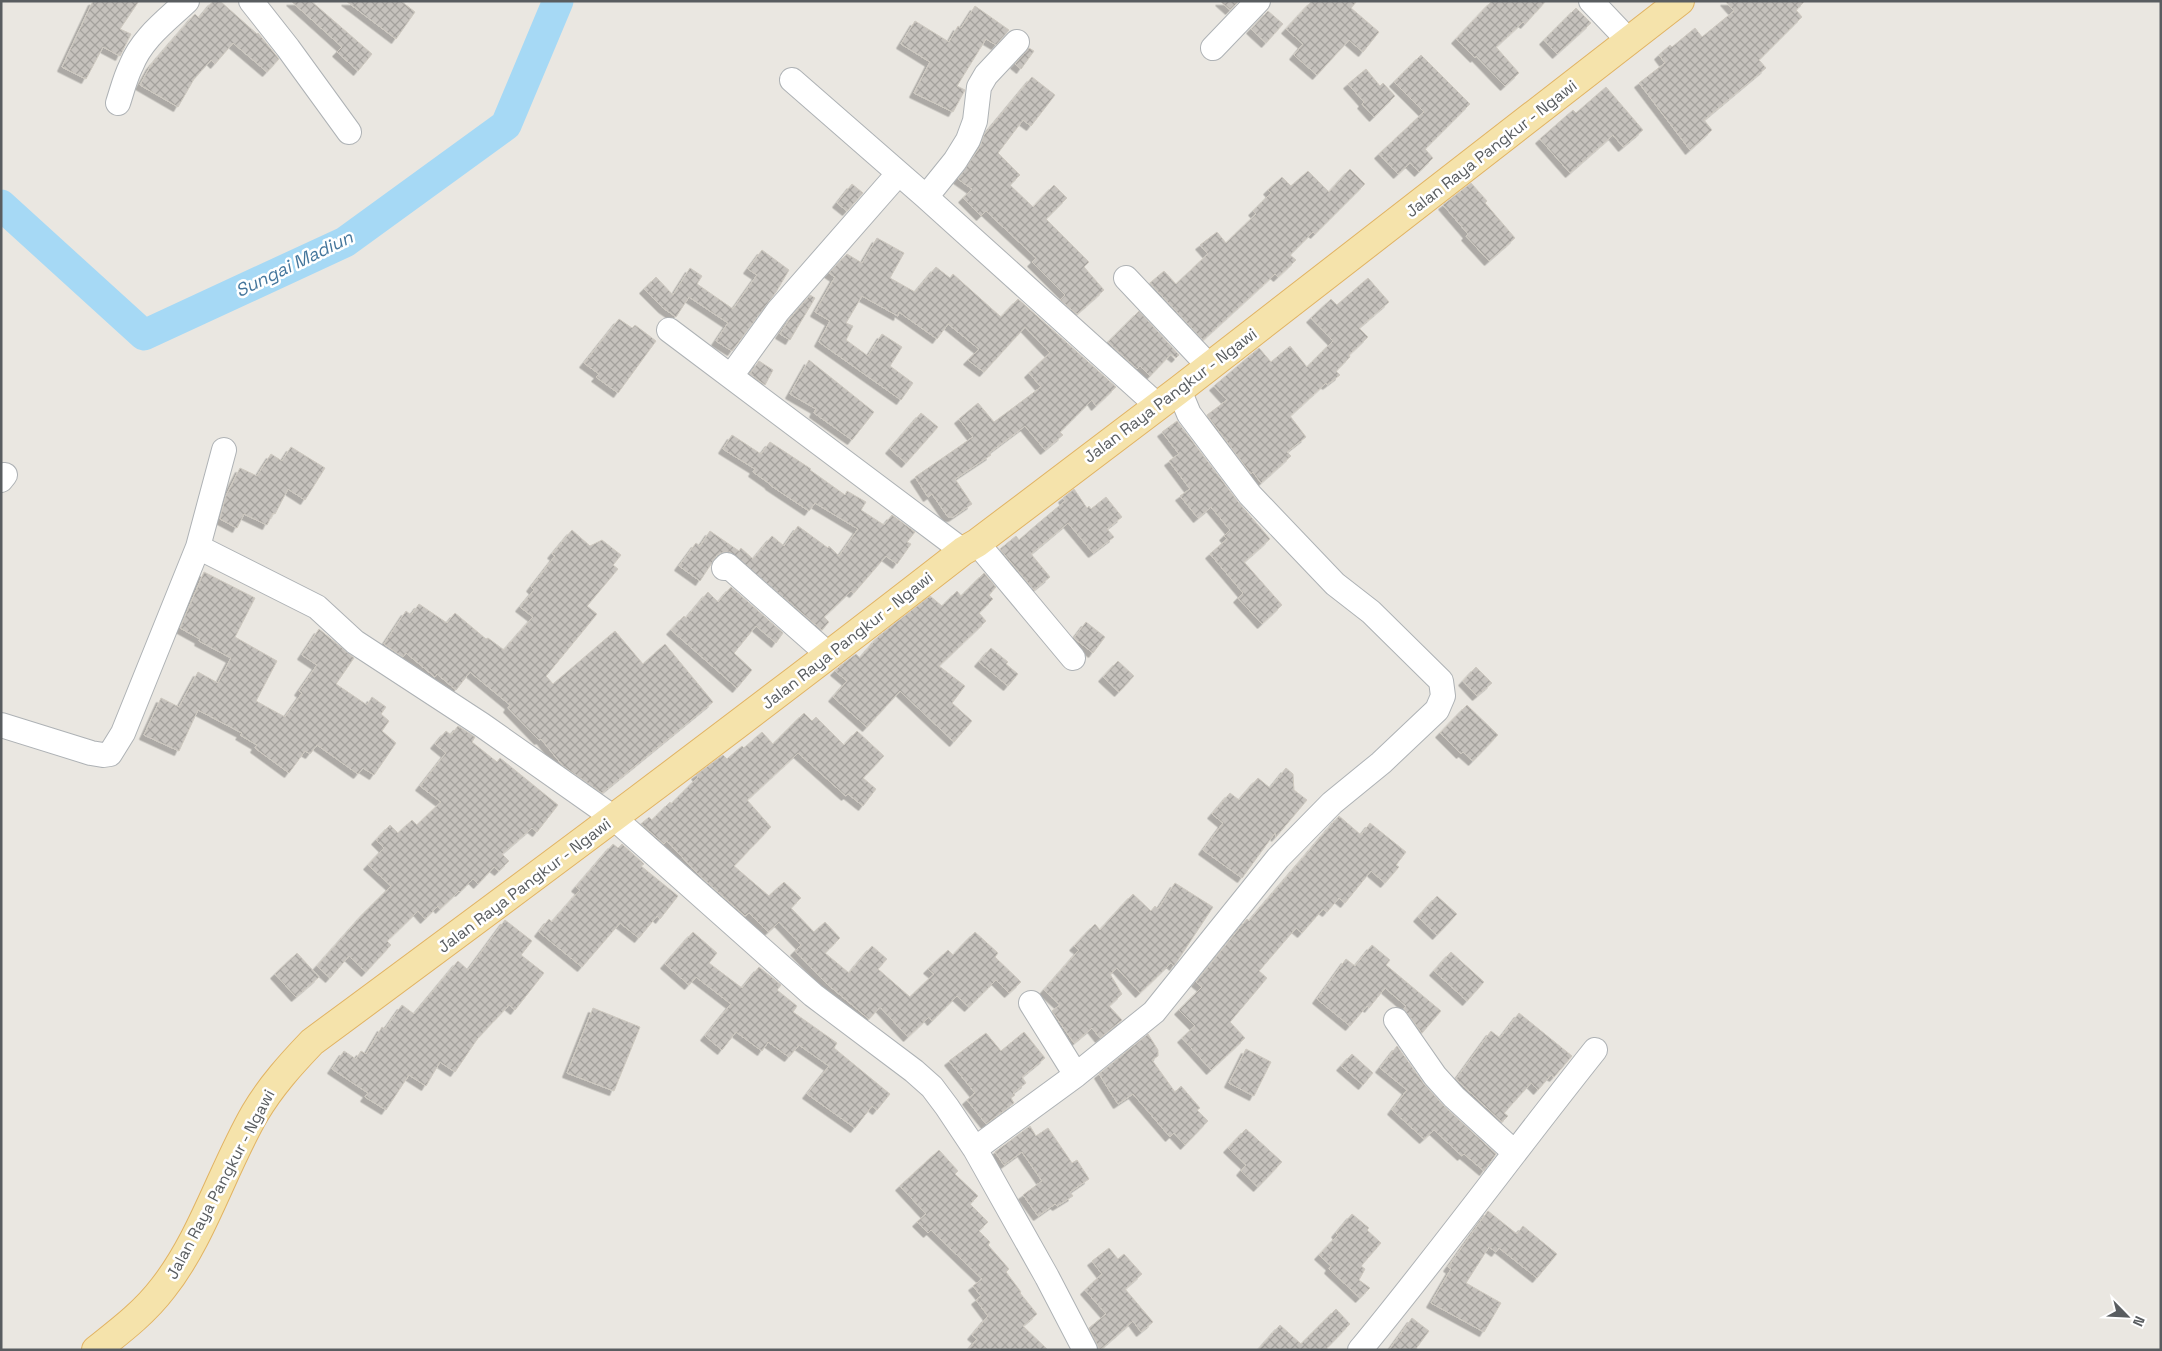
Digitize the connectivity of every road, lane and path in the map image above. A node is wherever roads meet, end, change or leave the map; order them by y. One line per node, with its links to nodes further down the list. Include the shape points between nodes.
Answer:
1 (187, 1): 10 (street, via 142,46 130,66)
2 (251, 1): 11 (street)
3 (1258, 1): 8 (street)
4 (1591, 1): 6 (street)
5 (1671, 4): 6 (main road, Jalan Raya Pangkur - Ngawi)
6 (1630, 41): 16 (main road, Jalan Raya Pangkur - Ngawi)
7 (1017, 42): 13 (street, via 986,75 979,87 975,121 968,140)
8 (1213, 48)
9 (792, 80): 12 (street)
10 (118, 103)
11 (349, 132)
12 (898, 174): 13 (street); 17 (street, via 778,311)
13 (926, 197): 18 (street)
14 (1126, 278): 16 (street)
15 (669, 330): 17 (street)
16 (1209, 366): 18 (main road, Jalan Raya Pangkur - Ngawi)
17 (731, 376): 21 (street)
18 (1168, 398): 21 (main road, Jalan Raya Pangkur - Ngawi); 30 (street, via 1189,414 1250,495 1334,584 1371,612 1441,681 1443,696 1437,710 1381,763 1332,803 1278,858 1154,1012)
19 (224, 450): 20 (street)
20 (198, 547): 25 (street, via 123,732 110,754 91,753); 26 (street, via 317,607 355,642 482,725)
21 (970, 547): 23 (main road, Jalan Raya Pangkur - Ngawi); 24 (street)
22 (724, 568): 23 (street, via 727,566)
23 (829, 655): 26 (main road, Jalan Raya Pangkur - Ngawi)
24 (1073, 658)
25 (1, 724)
26 (614, 818): 31 (street, via 814,995 932,1087); 33 (main road, Jalan Raya Pangkur - Ngawi, via 312,1042 289,1066 255,1113 180,1264 146,1308)
27 (1031, 1003): 30 (street)
28 (1396, 1020): 32 (street, via 1435,1076)
29 (1595, 1050): 32 (street)
30 (1076, 1075): 31 (street)
31 (975, 1150): 34 (street)
32 (1514, 1152): 35 (street)
33 (96, 1350)
34 (1085, 1350)
35 (1360, 1350)

